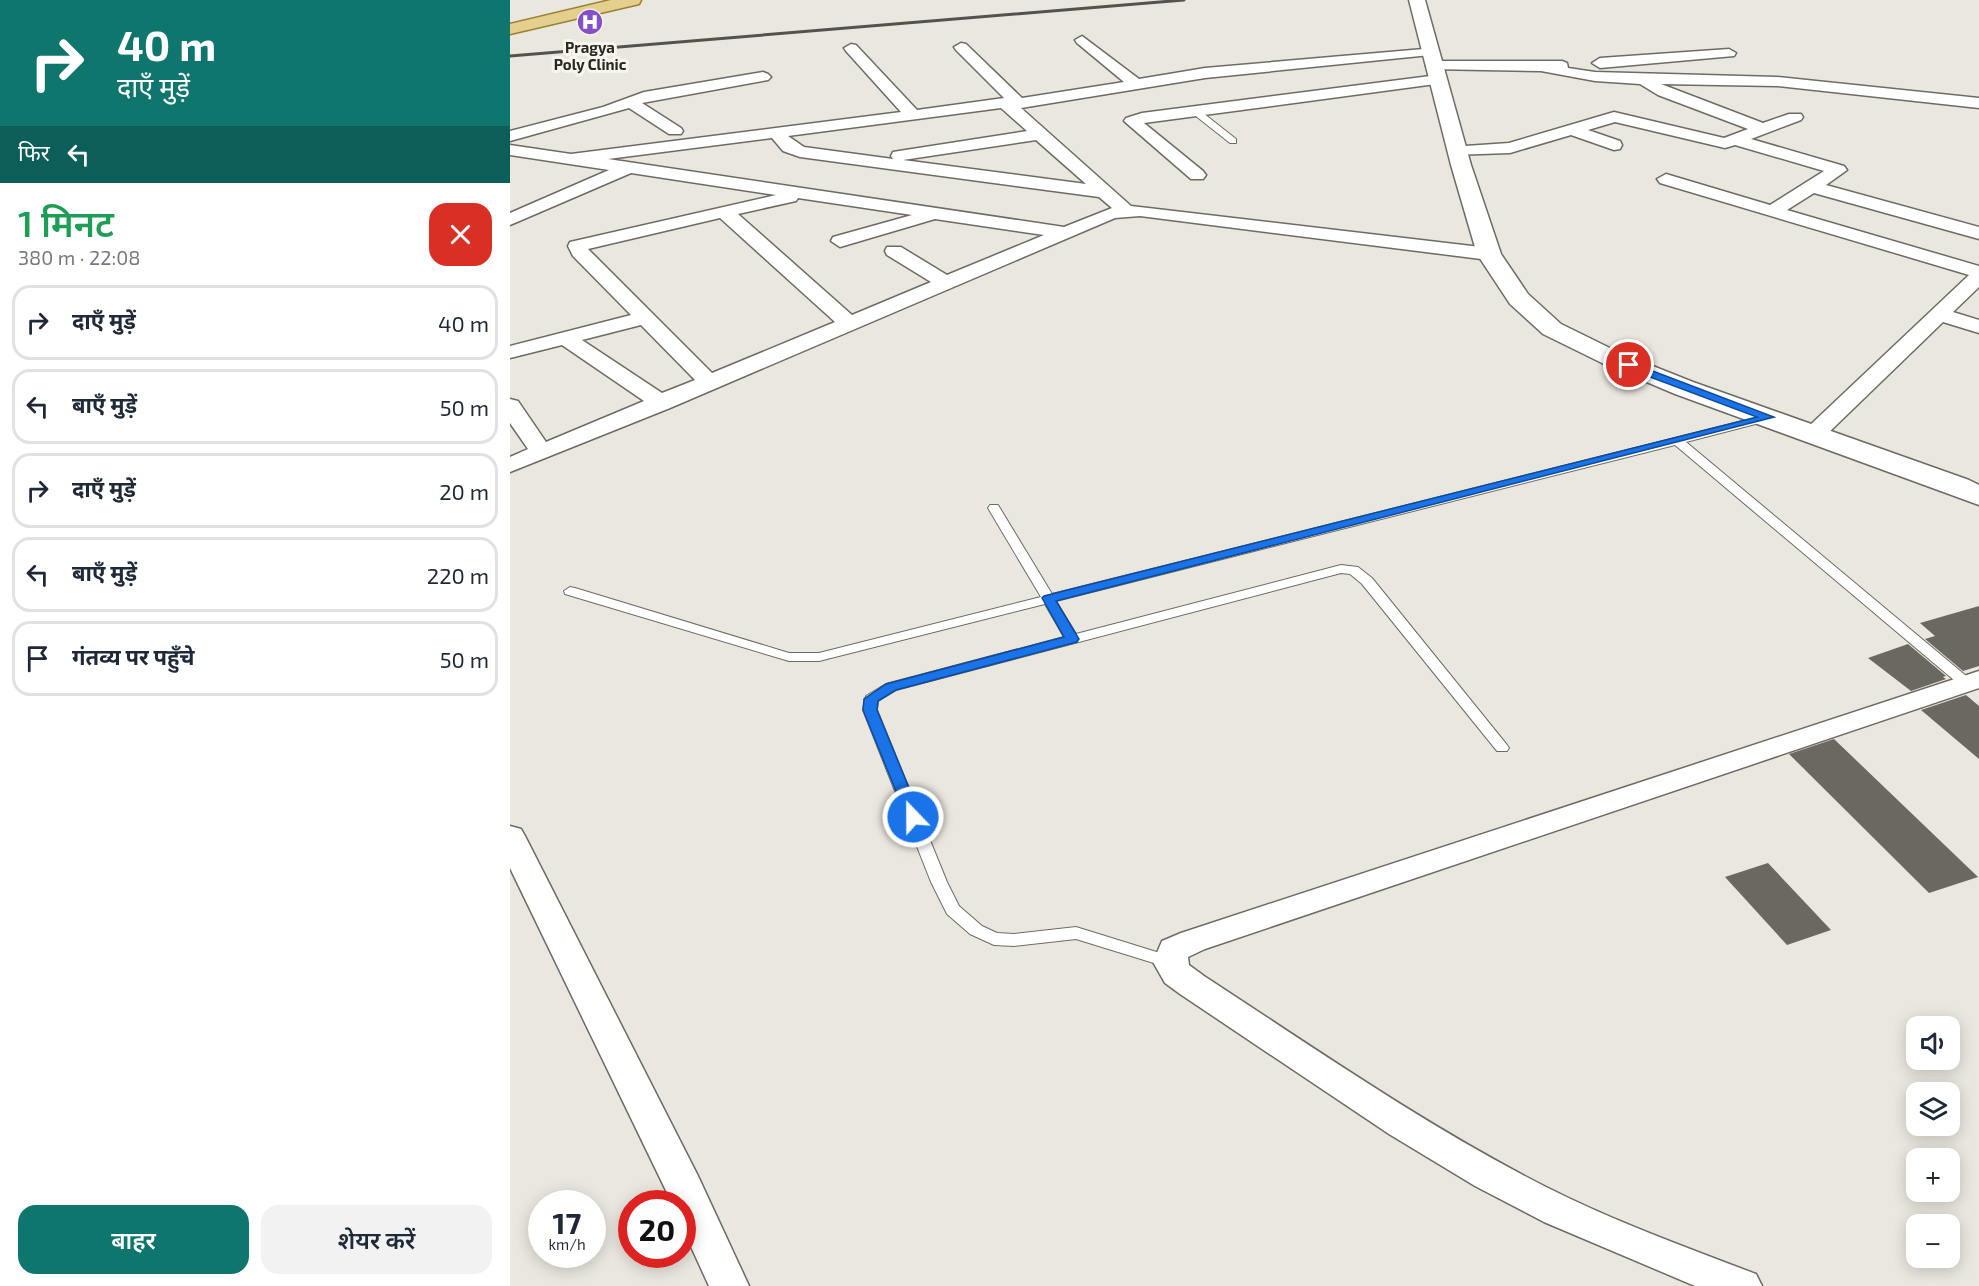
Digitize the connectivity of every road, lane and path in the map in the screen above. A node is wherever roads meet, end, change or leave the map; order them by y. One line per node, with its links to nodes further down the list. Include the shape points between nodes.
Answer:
1 (633, 0): 3 (main road)
2 (1417, 0): 8 (street)
3 (510, 29)
4 (1082, 40): 13 (street)
5 (962, 47): 17 (street)
6 (852, 48): 19 (street)
7 (1729, 53): 9 (street)
8 (1434, 66): 9 (street); 12 (street, via 1262,66); 18 (street); 32 (street)
9 (1545, 67): 11 (street, via 1585,77)
10 (764, 77): 15 (street)
11 (1642, 79): 16 (street, via 1782,82); 22 (street, via 1664,92)
12 (1166, 81): 13 (street); 18 (street)
13 (1137, 86): 14 (street)
14 (1112, 89): 17 (street); 21 (street)
15 (630, 102): 24 (street); 27 (street)
16 (1979, 103)
17 (1014, 105): 19 (street, via 999,103); 26 (street)
18 (1197, 111): 21 (street); 29 (lane)
19 (912, 114): 25 (street)
20 (1795, 117): 22 (street)
21 (1142, 118): 36 (street, via 1132,124)
22 (1764, 129): 28 (street)
23 (1572, 130): 28 (street, via 1618,117 1714,142); 30 (street); 32 (street, via 1502,150)
24 (675, 131)
25 (776, 132): 33 (street); 34 (street, via 794,150)
26 (1040, 134): 34 (street); 39 (street)
27 (510, 136)
28 (1736, 140): 38 (street, via 1838,170)
29 (1233, 141)
30 (1614, 145)
31 (510, 150): 33 (street)
32 (1457, 151): 50 (street)
33 (572, 159): 35 (street)
34 (871, 161): 39 (street)
35 (630, 167): 40 (street); 45 (street)
36 (1197, 175)
37 (1666, 179): 43 (street)
38 (1812, 188): 43 (street); 47 (street)
39 (1105, 192): 41 (street)
40 (806, 194): 42 (street); 44 (street)
41 (1125, 210): 46 (street); 50 (street)
42 (724, 212): 55 (street, via 577,246); 56 (street)
43 (1772, 212): 51 (street)
44 (939, 213): 46 (street); 48 (street)
45 (510, 220)
46 (1063, 232): 53 (street)
47 (1979, 233)
48 (840, 241)
49 (894, 251): 53 (street)
50 (1489, 254): 63 (street, via 1519,299 1552,329 1684,388)
51 (1979, 272)
52 (1979, 276): 54 (street)
53 (946, 283): 56 (street)
54 (1939, 314): 57 (street); 64 (street)
55 (645, 318): 58 (street); 60 (street)
56 (850, 324): 60 (street)
57 (1979, 327)
58 (565, 338): 59 (street); 61 (street)
59 (510, 352)
60 (710, 383): 61 (street)
61 (662, 403): 66 (street)
62 (510, 405): 66 (street)
63 (1769, 417): 64 (street); 65 (lane)
64 (1815, 433): 68 (street)
65 (1677, 440): 71 (lane); 73 (lane)
66 (541, 452): 67 (street)
67 (510, 465)
68 (1979, 496)
69 (994, 508): 71 (lane)
70 (570, 591): 71 (lane, via 789,657 819,657)
71 (1048, 598): 72 (lane)
72 (1072, 639): 74 (lane, via 1341,568 1353,570 1367,581); 76 (lane, via 891,687 871,699 870,710 939,882 953,910 976,930 994,939 1014,940 1076,933)
73 (1973, 681): 76 (street, via 1193,941 1174,950)
74 (1502, 748)
75 (510, 836): 77 (street, via 679,1176)
76 (1170, 962): 78 (street, via 1177,974 1192,985 1455,1156 1619,1239)
77 (729, 1286)
78 (1742, 1286)

